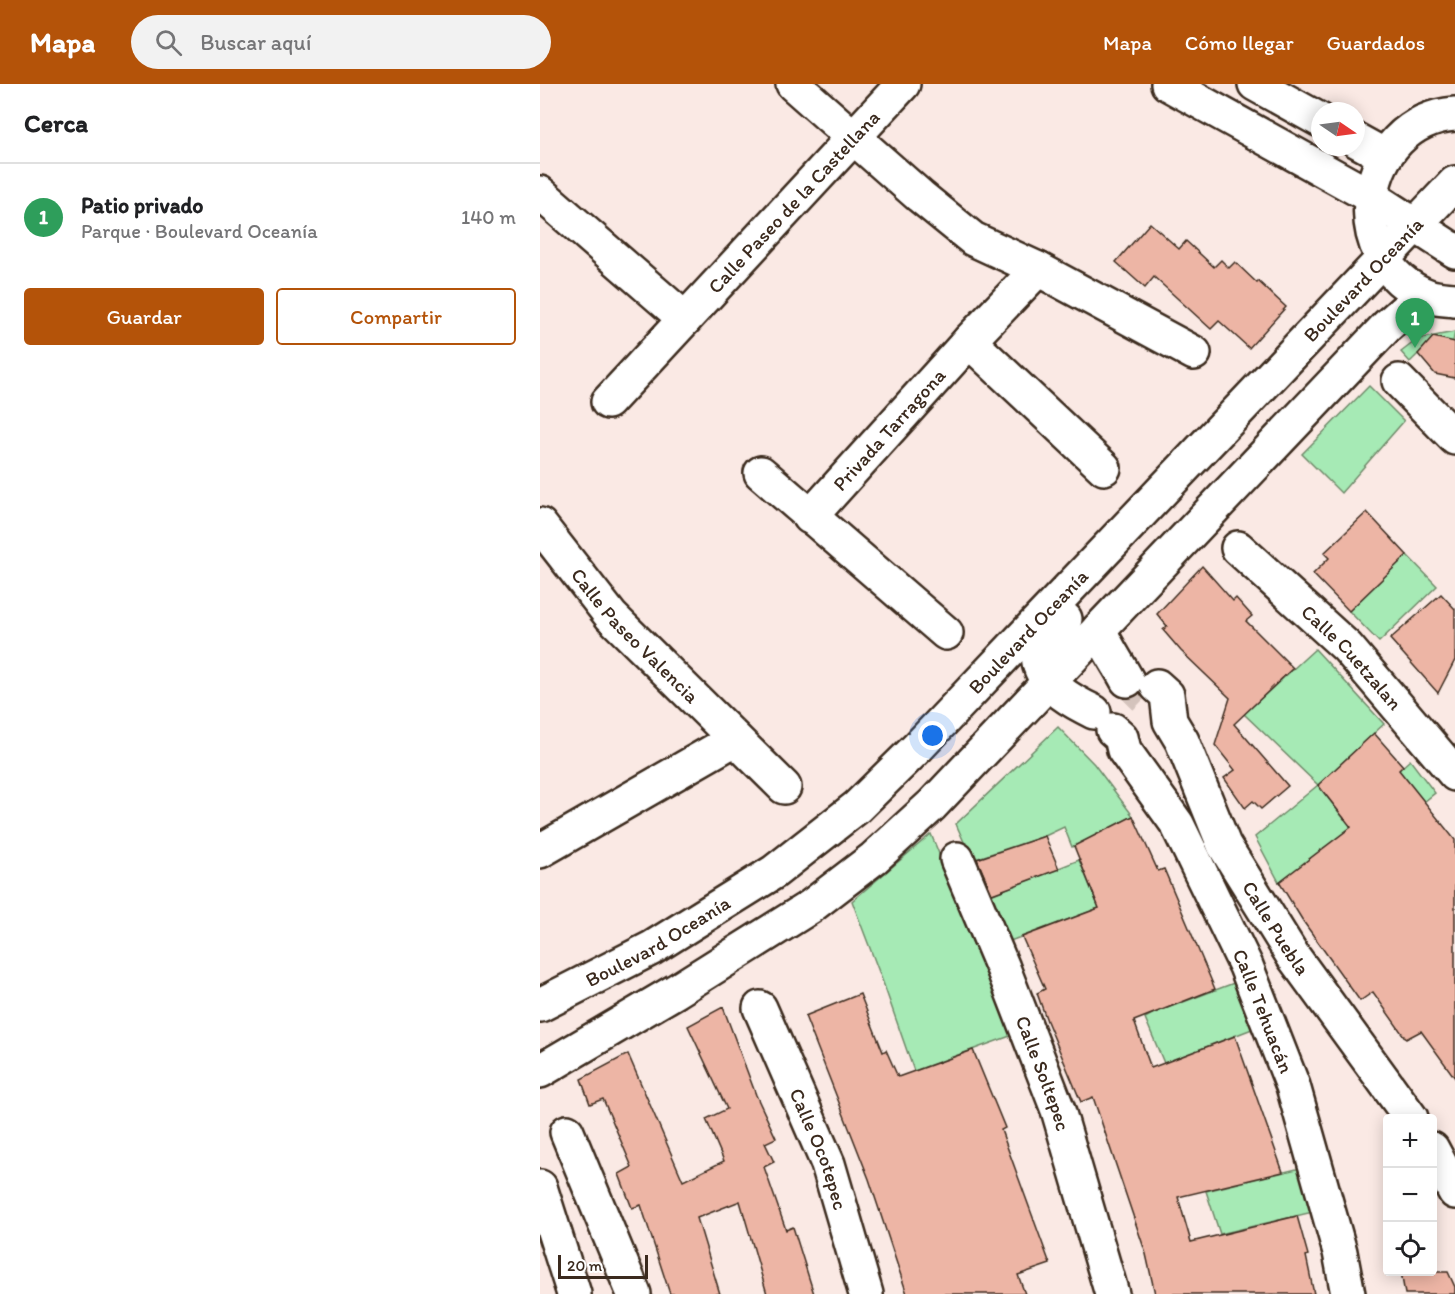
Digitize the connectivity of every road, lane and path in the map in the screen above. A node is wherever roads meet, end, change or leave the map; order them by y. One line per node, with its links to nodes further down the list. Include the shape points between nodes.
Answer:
1 (793, 84): 7 (street)
2 (903, 84): 7 (street, Calle Paseo de la Castellana)
3 (1168, 84): 12 (street)
4 (1255, 84): 6 (street)
5 (1455, 114): 9 (street, via 1412,128)
6 (1311, 115)
7 (855, 137): 16 (street, via 973,239); 18 (street, Calle Paseo de la Castellana)
8 (1365, 145): 9 (street)
9 (1385, 156): 12 (street)
10 (1455, 183): 13 (street, Boulevard Oceanía)
11 (540, 193): 18 (street)
12 (1370, 196): 13 (street); 15 (street, via 1370,219)
13 (1415, 225): 14 (street); 15 (street, Boulevard Oceanía)
14 (1455, 251)
15 (1382, 258): 17 (street, via 1410,286); 29 (street, Boulevard Oceanía)
16 (1038, 269): 19 (street, Privada Tarragona); 20 (street)
17 (1442, 299): 31 (street, via 1405,310 1387,326)
18 (685, 319): 22 (street, Calle Paseo de la Castellana)
19 (969, 341): 24 (street); 26 (street, Privada Tarragona)
20 (1194, 353)
21 (1399, 381): 23 (street)
22 (608, 402)
23 (1455, 438)
24 (1104, 468)
25 (761, 472): 26 (street)
26 (810, 517): 30 (street)
27 (540, 525): 35 (street, Calle Paseo Valencia, via 611,616)
28 (1238, 548): 36 (street, Calle Cuetzalan, via 1347,647)
29 (1071, 586): 32 (street, Calle Tehuacán, via 1069,614 1038,652); 40 (street, Boulevard Oceanía, via 857,807 774,872 652,948)
30 (946, 633)
31 (1130, 669): 32 (street); 33 (street, Calle Puebla, via 1167,696)
32 (1049, 682): 34 (street, Calle Tehuacán); 42 (street, via 932,805 874,858 810,907)
33 (1176, 731): 34 (street); 43 (street, Calle Puebla, via 1224,844 1293,956)
34 (1105, 733): 52 (street, Calle Tehuacán, via 1176,824 1246,966 1293,1086 1340,1252)
35 (735, 739): 37 (street, Calle Paseo Valencia); 38 (street)
36 (1455, 774)
37 (784, 787)
38 (540, 850)
39 (957, 859): 51 (street, Calle Soltepec, via 1058,1110)
40 (540, 1005)
41 (760, 1008): 50 (street, Calle Ocotepec, via 828,1164)
42 (540, 1071)
43 (1407, 1114)
44 (567, 1132): 49 (street)
45 (1437, 1158): 47 (street)
46 (540, 1187): 48 (street)
47 (1455, 1192)
48 (574, 1294)
49 (634, 1294)
50 (866, 1294)
51 (1112, 1294)
52 (1348, 1294)

